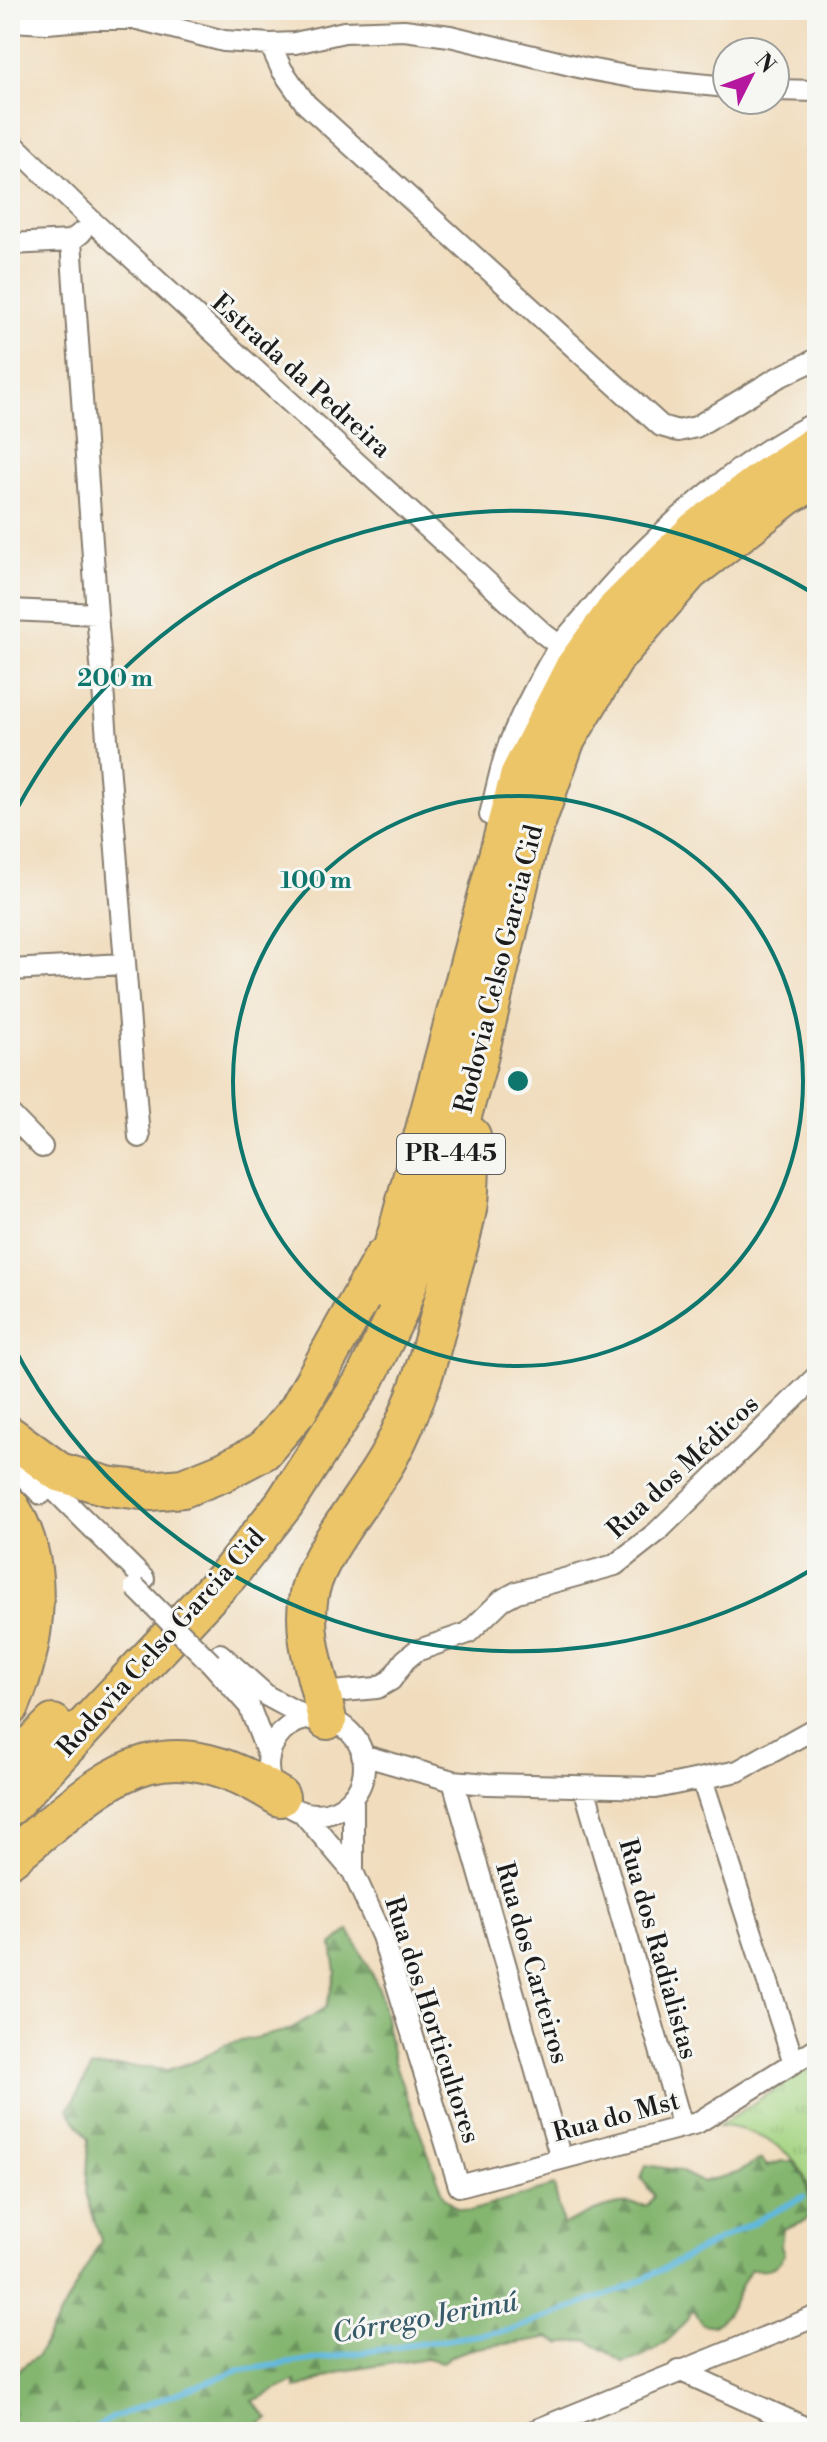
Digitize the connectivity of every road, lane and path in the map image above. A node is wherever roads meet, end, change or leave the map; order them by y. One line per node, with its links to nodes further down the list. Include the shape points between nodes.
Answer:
1 (10, 21): 2 (street, via 138,19 224,41)
2 (270, 44): 3 (street, via 344,32 416,31 583,68); 10 (street, via 306,104 661,426 678,431 696,427)
3 (711, 85)
4 (791, 90): 5 (street)
5 (817, 91)
6 (10, 141): 7 (street, Estrada da Pedreira)
7 (94, 223): 8 (street); 16 (street, Estrada da Pedreira)
8 (71, 241): 9 (street); 15 (street)
9 (10, 244)
10 (817, 359)
11 (817, 422): 16 (street, via 744,467 692,508 604,592)
12 (817, 444): 18 (highway, Rodovia Celso Garcia Cid / PR-445, via 696,530 617,609 574,668 520,774)
13 (817, 479): 20 (highway, Rodovia Celso Garcia Cid / PR-445, via 788,495 689,572 616,656 565,741 528,845)
14 (10, 610): 15 (street)
15 (97, 614): 17 (street)
16 (560, 646): 18 (street, via 505,753 458,943)
17 (124, 964): 19 (street); 22 (street)
18 (468, 965): 24 (highway, Rodovia Celso Garcia Cid / PR-445)
19 (10, 970)
20 (476, 1067): 33 (highway, via 468,1206 432,1353 388,1458 310,1592 307,1620); 43 (highway, Rodovia Celso Garcia Cid / PR-445, via 398,1312 365,1379 284,1504 229,1574)
21 (10, 1114): 23 (street)
22 (139, 1137)
23 (42, 1147)
24 (398, 1231): 26 (highway, via 298,1410 263,1451 183,1488 150,1491 59,1472); 37 (highway, Rodovia Celso Garcia Cid / PR-445, via 348,1365 313,1424 211,1557)
25 (817, 1376): 33 (street, Rua dos Médicos, via 657,1532 615,1565 509,1596 468,1633 416,1651 391,1680)
26 (10, 1436)
27 (10, 1446): 30 (street)
28 (10, 1463): 30 (street)
29 (10, 1507): 32 (highway, via 25,1535 33,1599 30,1649)
30 (140, 1583): 31 (street)
31 (216, 1659): 33 (street, via 267,1696); 36 (street, via 249,1706)
32 (10, 1706)
33 (320, 1710): 35 (street, via 351,1734); 36 (street, via 279,1736)
34 (815, 1734): 38 (street, via 738,1771)
35 (362, 1755): 39 (street); 41 (street, via 362,1778)
36 (269, 1758): 42 (street, via 270,1779)
37 (10, 1767)
38 (702, 1779): 40 (street, via 655,1788); 47 (street)
39 (453, 1781): 40 (street); 49 (street, Rua dos Carteiros)
40 (584, 1787): 48 (street, Rua dos Radialistas)
41 (353, 1796): 42 (street, via 330,1812 316,1814); 45 (street, Rua dos Horticultores)
42 (291, 1805): 44 (highway, via 254,1781 199,1762 147,1762 99,1787); 45 (street, Rua dos Horticultores)
43 (10, 1806)
44 (10, 1858)
45 (353, 1872): 50 (street, Rua dos Horticultores, via 382,1936)
46 (817, 2048): 47 (street, Rua do Mst)
47 (794, 2063): 48 (street, Rua do Mst, via 697,2123)
48 (682, 2126): 49 (street, Rua do Mst)
49 (561, 2159): 50 (street, Rua do Mst)
50 (459, 2186)
51 (817, 2316): 52 (street)
52 (679, 2370): 53 (street); 54 (street)
53 (531, 2432)
54 (815, 2432)

